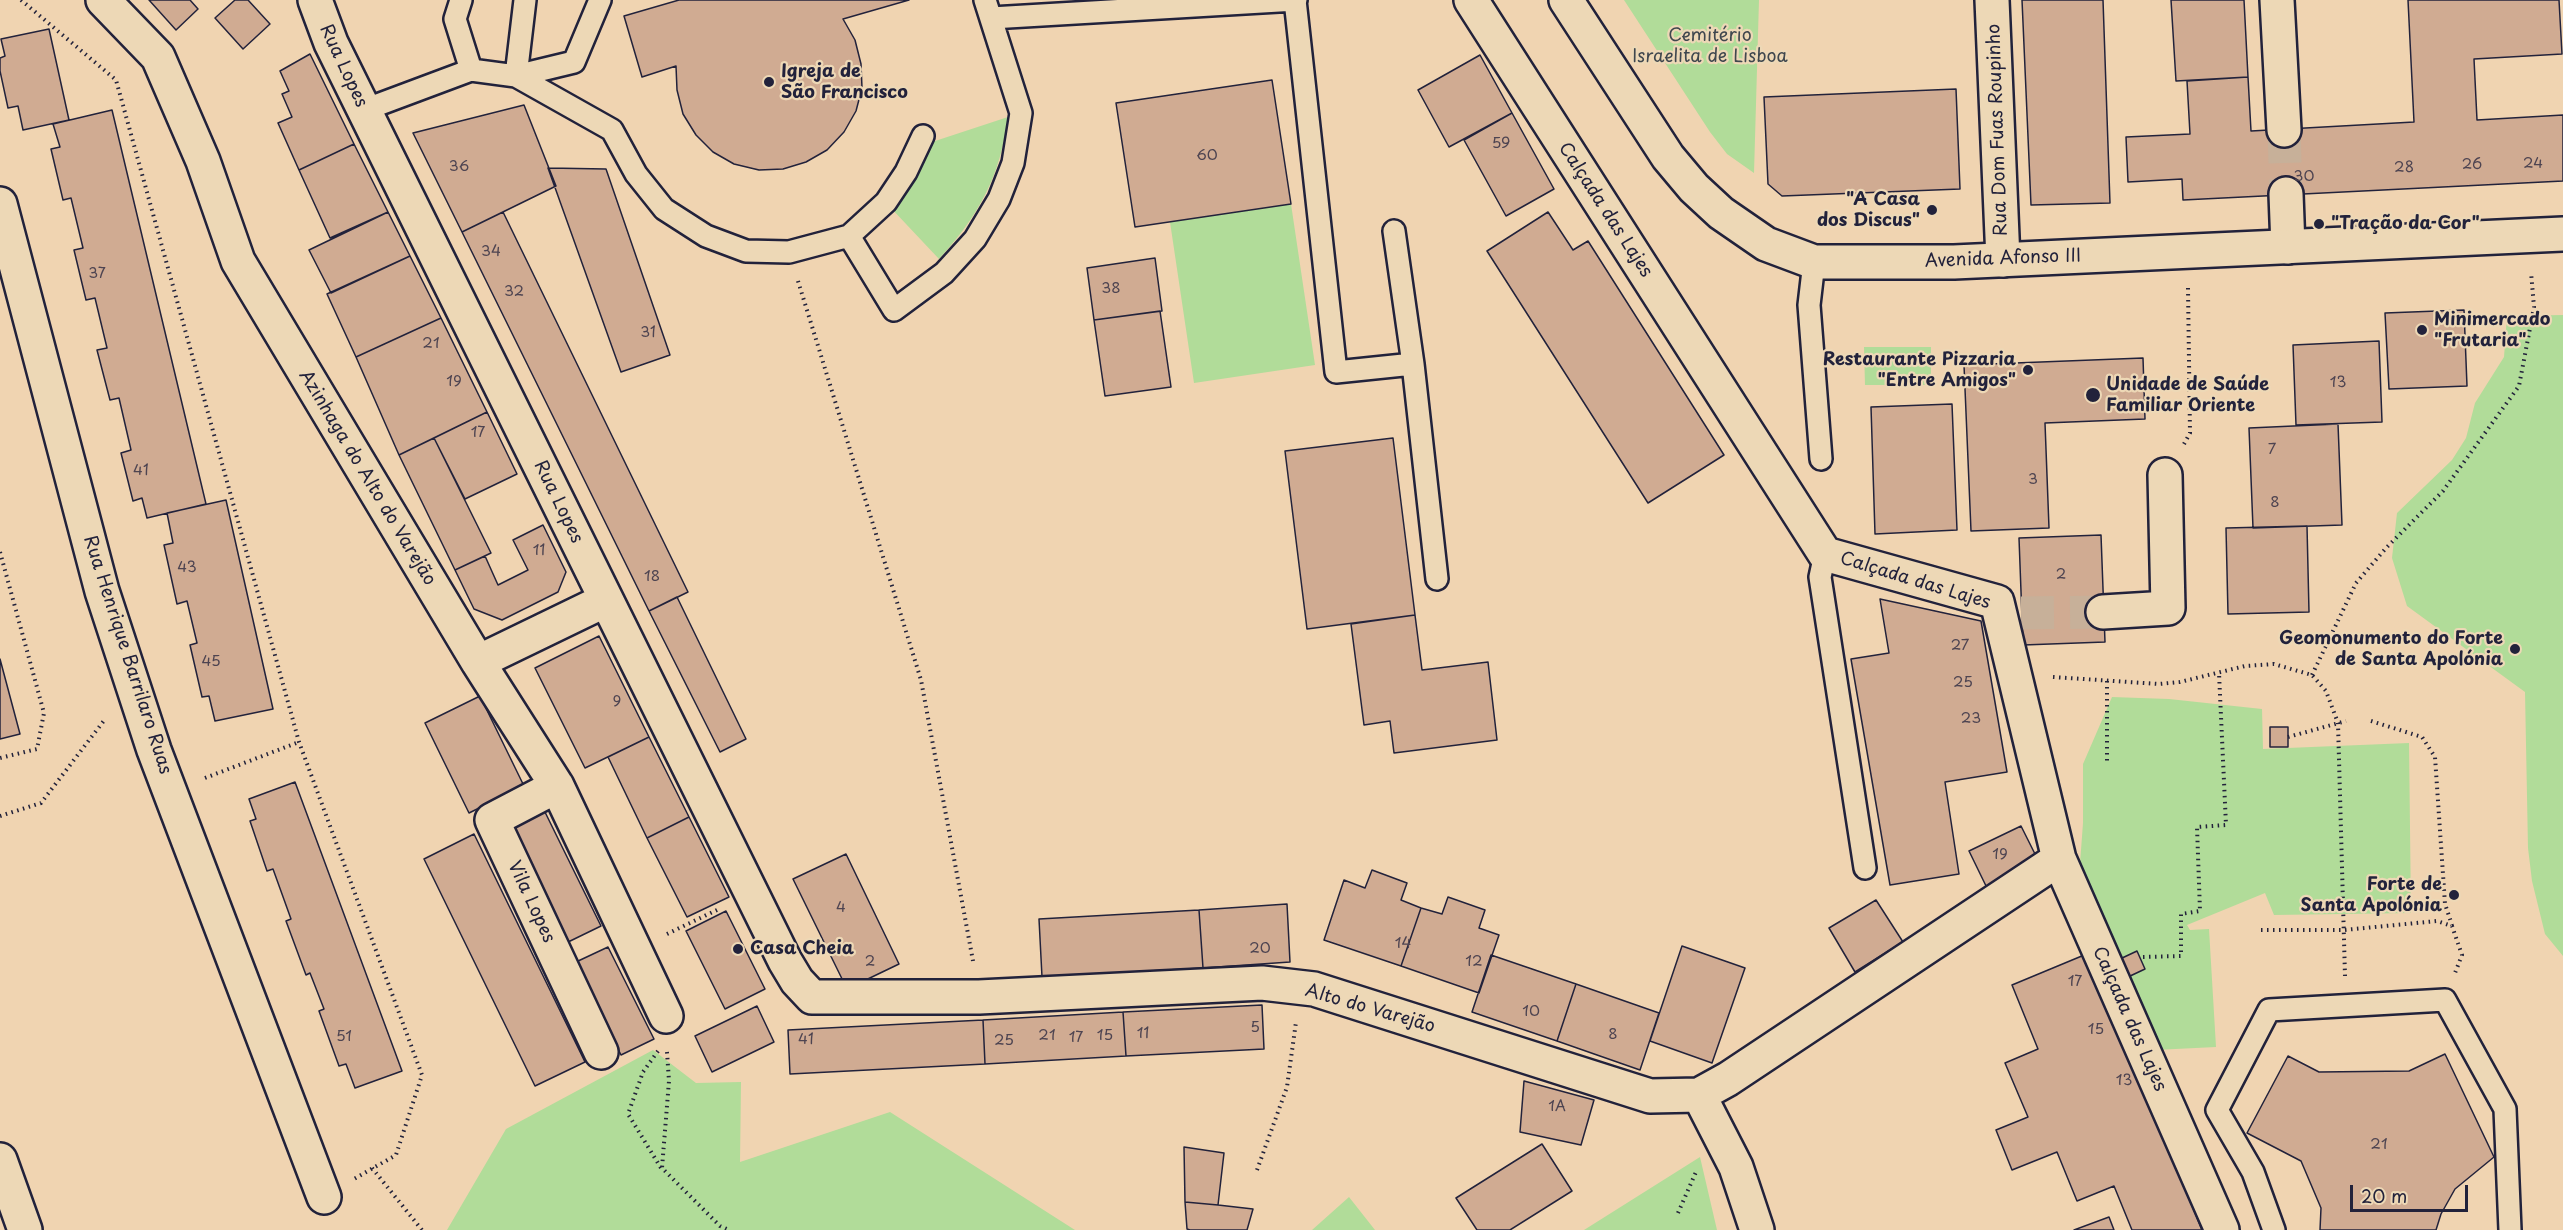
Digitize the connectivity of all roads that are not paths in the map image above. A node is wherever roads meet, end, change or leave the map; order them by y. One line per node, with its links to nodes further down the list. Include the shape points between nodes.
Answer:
1 (103, 0): 32 (street, Azinhaga do Alto do Varejão, via 158,57 203,161 238,261)
2 (315, 0): 14 (street, Rua Lopes)
3 (461, 0): 12 (lane, via 455,19)
4 (525, 0): 13 (lane)
5 (600, 0): 13 (lane, via 574,62)
6 (1296, 0): 11 (lane); 25 (lane, via 1336,372)
7 (1471, 0): 28 (street, Calçada das Lajes)
8 (1566, 0): 24 (street, Avenida Afonso III, via 1668,157 1694,189 1766,244)
9 (1992, 0): 23 (street, Rua Dom Fuas Roupinho)
10 (2277, 0): 15 (street)
11 (988, 9): 21 (lane, via 1021,113 1013,163 999,199 975,239 944,273 894,310)
12 (471, 70): 13 (lane); 14 (lane)
13 (516, 76): 21 (lane, via 612,130 636,174 664,209 706,236 746,251 789,252)
14 (364, 110): 30 (street, Rua Lopes)
15 (2283, 121)
16 (923, 136): 21 (lane, via 886,202)
17 (2286, 194): 22 (street)
18 (0, 204): 41 (street, Rua Henrique Barrilaro Ruas, via 102,591 154,750)
19 (1394, 231): 25 (lane)
20 (2563, 234): 22 (street, Avenida Afonso III)
21 (849, 236)
22 (2288, 247): 23 (street, Avenida Afonso III)
23 (2003, 260): 24 (street, Avenida Afonso III)
24 (1814, 262): 26 (lane, via 1809,305)
25 (1413, 364): 29 (lane)
26 (1821, 459)
27 (2165, 476): 31 (street, via 2168,608)
28 (1825, 554): 34 (street, Calçada das Lajes, via 2009,607 2013,674); 35 (lane, via 1820,577)
29 (1437, 579)
30 (606, 600): 32 (street); 36 (street, Rua Lopes, via 785,961)
31 (2103, 612)
32 (478, 662): 33 (street)
33 (557, 786): 37 (street); 38 (street, Vila Lopes, via 492,820)
34 (2059, 859): 39 (street); 44 (street, Calçada das Lajes)
35 (1865, 868)
36 (812, 997): 39 (street, Alto do Varejão, via 979,997 1262,983 1314,989 1650,1096)
37 (666, 1027)
38 (601, 1052)
39 (1699, 1095): 43 (street, via 1736,1167)
40 (0, 1160): 42 (street)
41 (324, 1197)
42 (25, 1230)
43 (1757, 1230)
44 (2222, 1230)
45 (2274, 1230): 46 (lane, via 2253,1172 2217,1110 2269,1010 2445,1000 2505,1109)
46 (2510, 1230)

